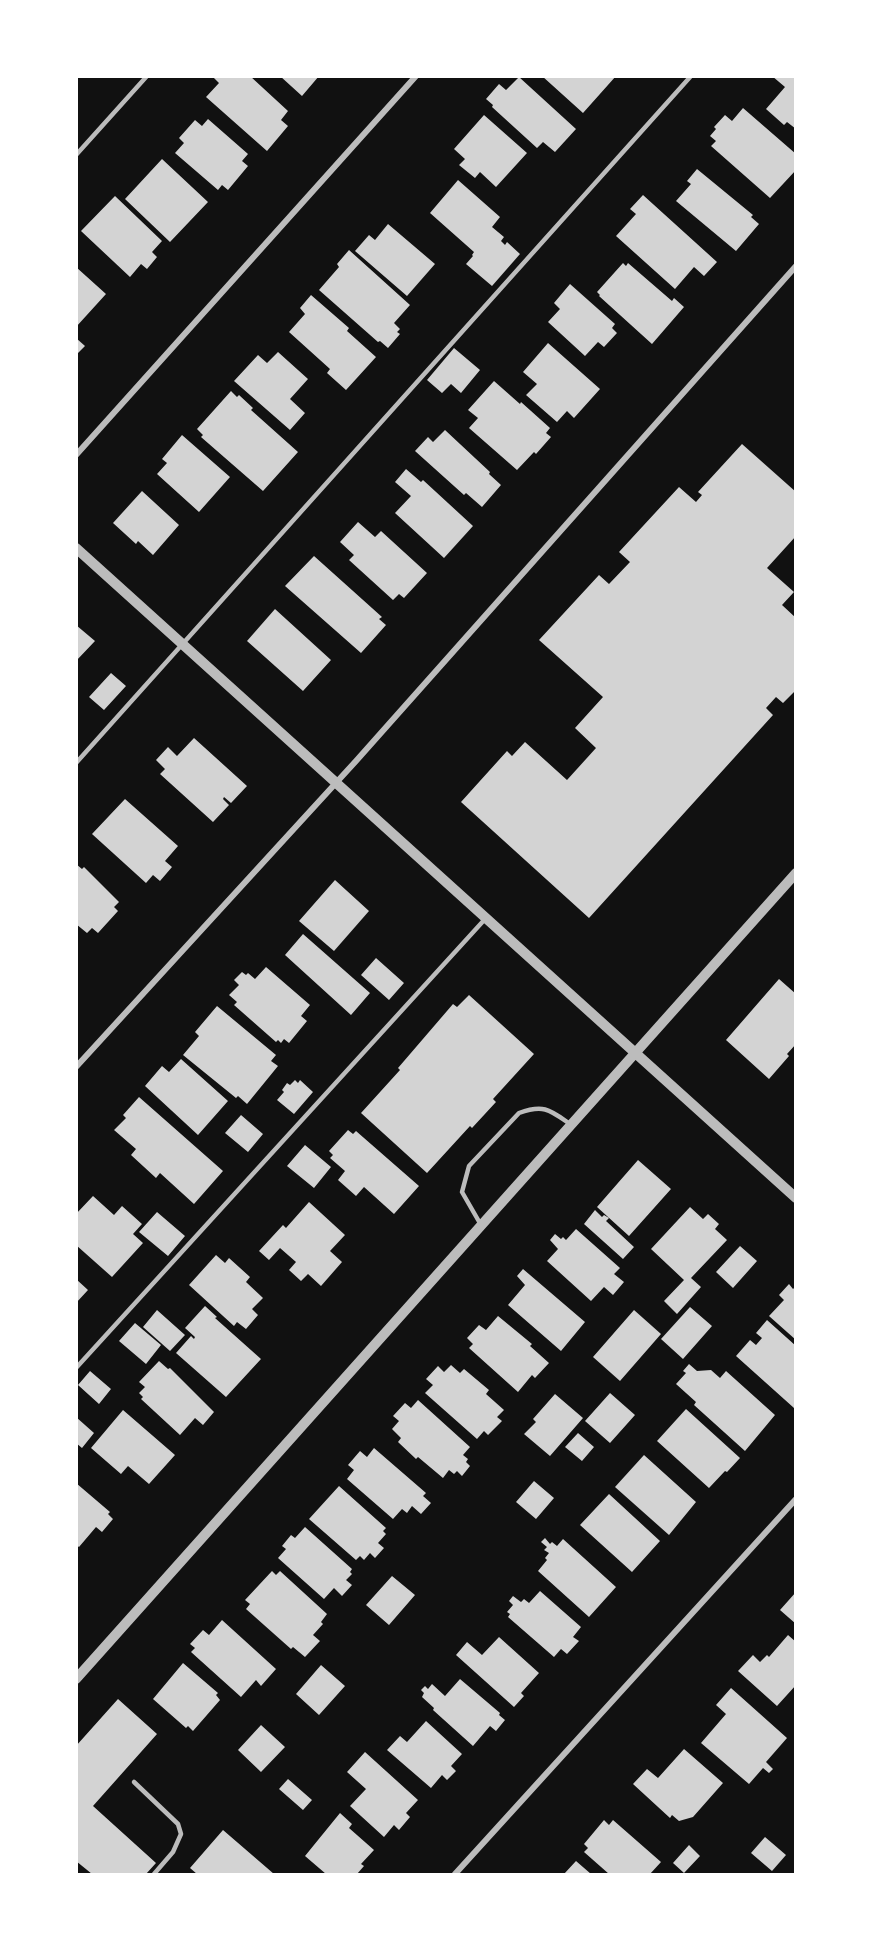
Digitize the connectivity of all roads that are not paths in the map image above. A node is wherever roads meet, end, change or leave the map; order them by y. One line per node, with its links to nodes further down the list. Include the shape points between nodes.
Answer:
1 (147, 76): 4 (lane)
2 (416, 76): 6 (street)
3 (692, 76): 8 (lane)
4 (76, 155)
5 (795, 266): 10 (street)
6 (76, 455)
7 (76, 548): 8 (street)
8 (183, 644): 9 (lane); 10 (street)
9 (76, 763)
10 (336, 783): 12 (street); 14 (street)
11 (795, 873): 13 (street)
12 (486, 918): 13 (street); 18 (lane)
13 (634, 1052): 15 (street); 16 (street)
14 (76, 1067)
15 (570, 1124): 17 (street); 17 (lane, via 547,1108 519,1113 469,1166 462,1192)
16 (795, 1198)
17 (481, 1224): 20 (street)
18 (76, 1368)
19 (795, 1498): 23 (street)
20 (76, 1679)
21 (134, 1782): 22 (lane, via 178,1824 181,1834 173,1852)
22 (153, 1875)
23 (455, 1875)

